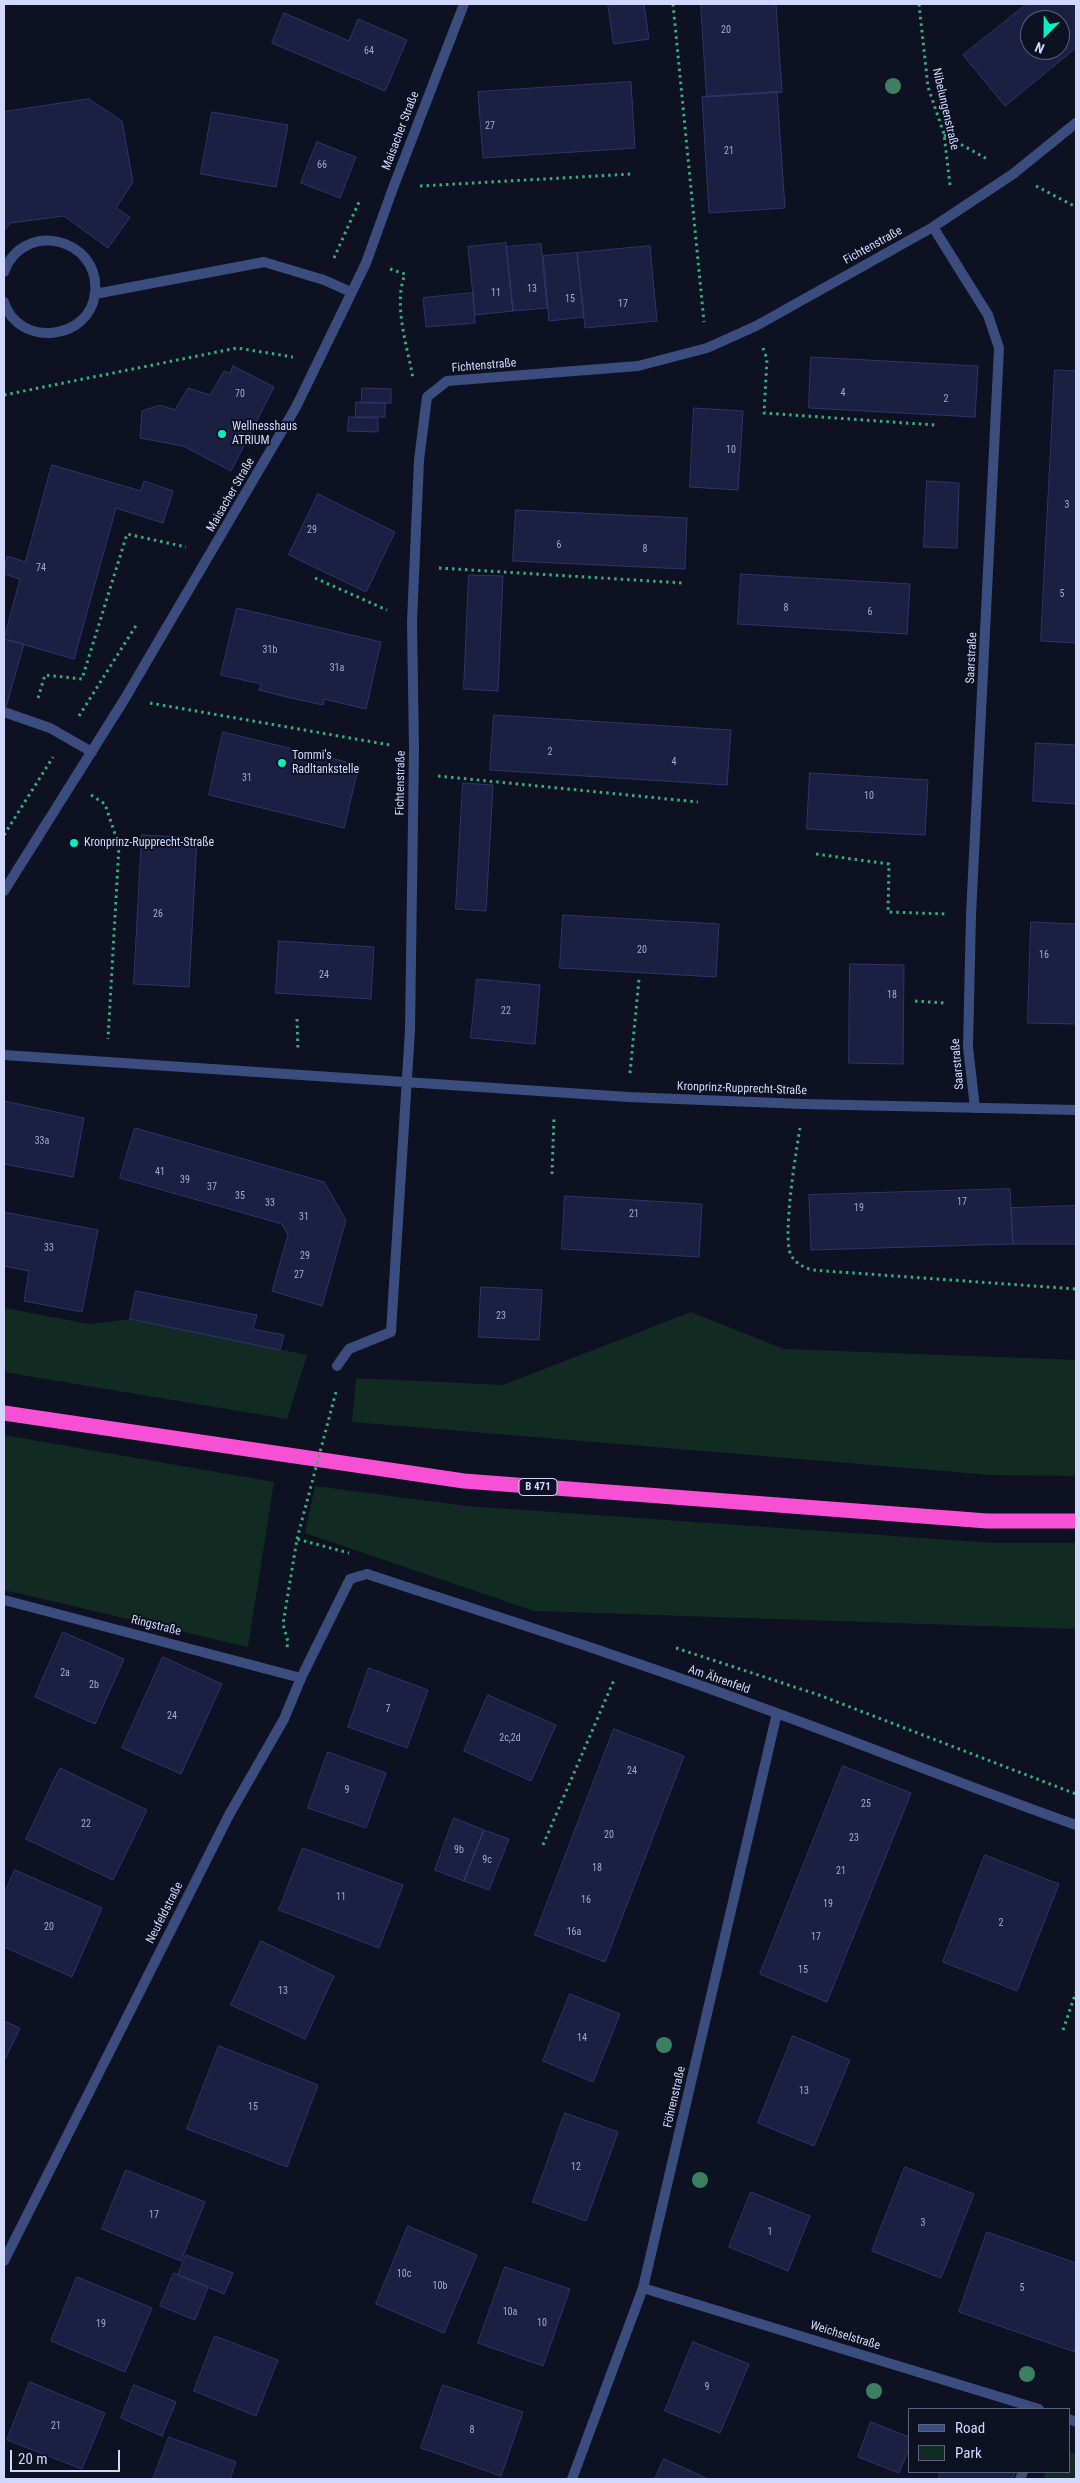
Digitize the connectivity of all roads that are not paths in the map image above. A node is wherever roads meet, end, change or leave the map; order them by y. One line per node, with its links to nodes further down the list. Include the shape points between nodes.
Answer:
1 (464, 4): 5 (street, Maisacher Straße, via 366,263)
2 (1076, 123): 3 (street, Fichtenstraße, via 1013,174)
3 (933, 227): 12 (street, Fichtenstraße, via 756,326 707,348 638,366 447,382 427,397 419,460 412,622 414,749); 13 (street, Saarstraße, via 988,315 999,348 968,1005 968,1047)
4 (4, 272): 6 (street, via 18,251 32,242 63,243 78,250 88,262 94,277)
5 (351, 292): 6 (street, via 324,280 264,262); 9 (street, Maisacher Straße, via 296,407)
6 (95, 294): 7 (street, via 82,320 56,334 40,334 26,329 14,320)
7 (4, 302)
8 (4, 712): 9 (street, via 31,720)
9 (92, 752): 10 (street, Maisacher Straße)
10 (4, 890)
11 (4, 1055): 12 (street, Kronprinz-Rupprecht-Straße)
12 (408, 1081): 13 (street, Kronprinz-Rupprecht-Straße, via 628,1097); 15 (street, via 391,1332 349,1349)
13 (975, 1108): 14 (street, Kronprinz-Rupprecht-Straße)
14 (1076, 1110)
15 (337, 1366)
16 (4, 1413): 17 (highway, B 471, via 464,1481 987,1520)
17 (1076, 1521)
18 (350, 1579): 20 (street, Neufeldstraße); 21 (street, Am Ährenfeld, via 367,1574)
19 (4, 1600): 20 (street, Ringstraße)
20 (301, 1678): 23 (street, Neufeldstraße, via 284,1719 229,1815)
21 (778, 1713): 22 (street, Am Ährenfeld); 24 (street, Föhrenstraße)
22 (1076, 1825)
23 (4, 2261)
24 (643, 2288): 25 (street, Weichselstraße); 26 (street, Föhrenstraße)
25 (1036, 2408)
26 (572, 2479)

